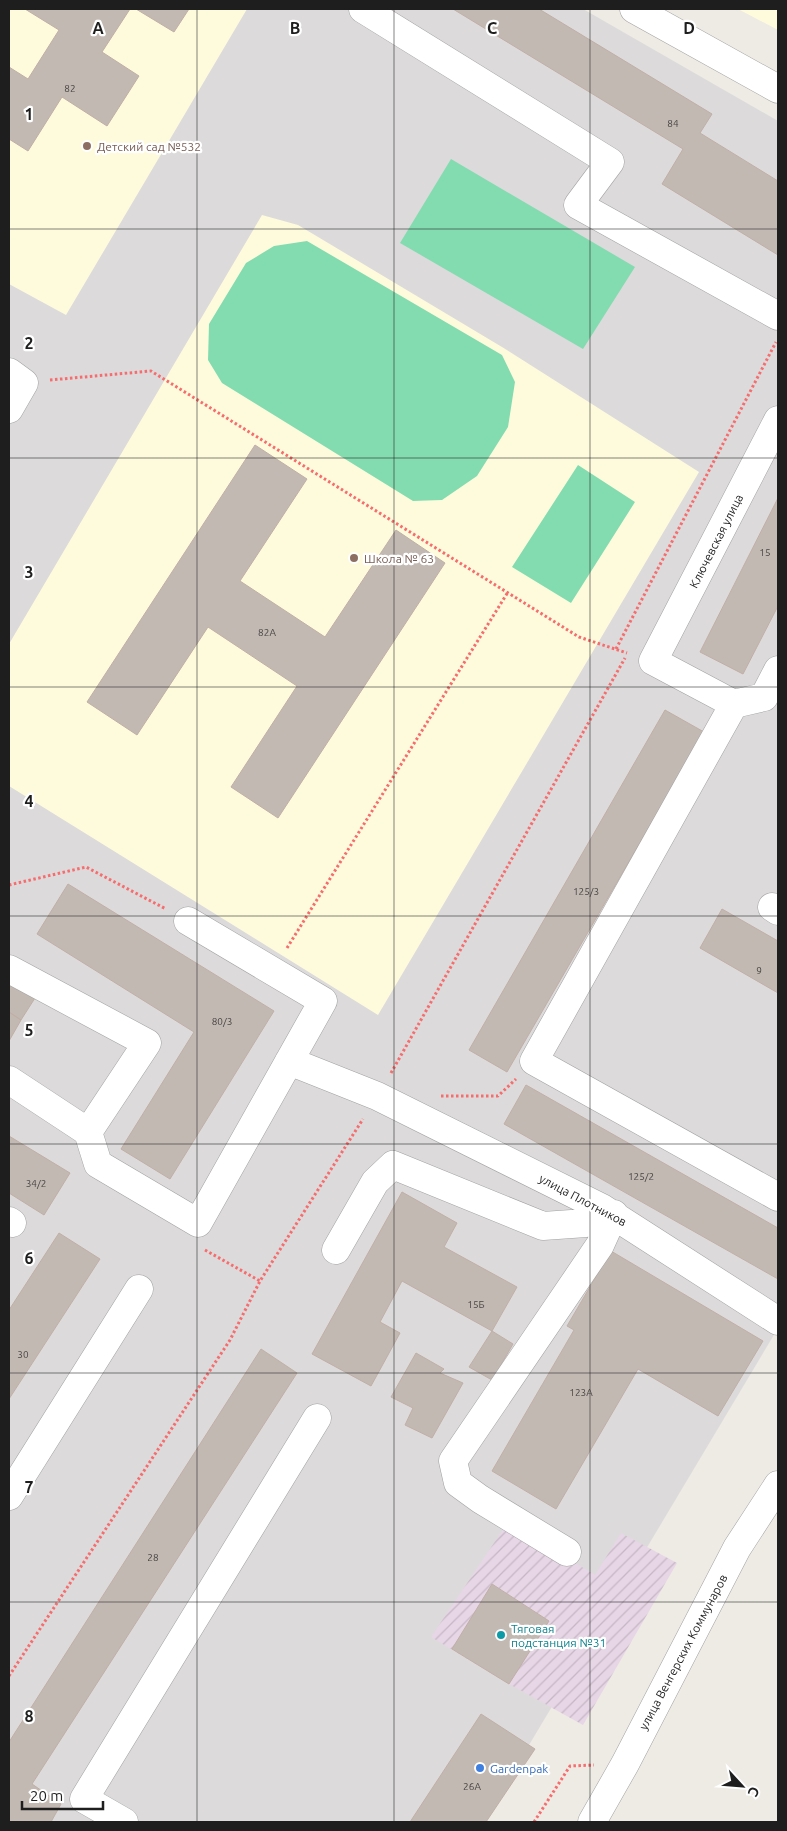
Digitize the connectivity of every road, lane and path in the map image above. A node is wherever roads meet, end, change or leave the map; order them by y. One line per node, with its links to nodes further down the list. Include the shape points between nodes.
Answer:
1 (363, 9): 4 (street, via 610,162 578,205)
2 (634, 9): 3 (street)
3 (778, 89)
4 (778, 316)
5 (778, 337): 10 (path)
6 (17, 377): 7 (street); 9 (path, via 151,370)
7 (9, 409)
8 (778, 420): 12 (street, Ключевская улица)
9 (508, 592): 10 (path, via 579,637); 18 (path)
10 (616, 649): 11 (path)
11 (627, 653): 12 (path); 22 (path)
12 (654, 661): 14 (street)
13 (778, 670): 14 (street, via 764,697)
14 (734, 704): 19 (street)
15 (9, 885): 16 (path, via 86,867)
16 (188, 921): 18 (street)
17 (9, 969): 24 (street, via 147,1043)
18 (272, 971): 20 (street, via 323,1001)
19 (534, 1061): 23 (path, via 498,1096); 25 (street)
20 (289, 1062): 22 (street, улица Плотников); 24 (street, via 198,1223 98,1164)
21 (9, 1080): 24 (street)
22 (377, 1096): 26 (street, улица Плотников); 34 (path, via 260,1281 230,1340)
23 (433, 1096)
24 (88, 1132)
25 (778, 1197)
26 (608, 1211): 27 (street, via 586,1223 543,1226 393,1165 375,1182); 29 (street, улица Плотников); 33 (street, via 600,1245 453,1461 458,1483)
27 (336, 1250)
28 (139, 1289): 32 (street)
29 (778, 1321)
30 (317, 1418): 36 (street, via 84,1799)
31 (778, 1485): 35 (street, улица Венгерских Коммунаров, via 737,1548)
32 (9, 1496)
33 (567, 1552)
34 (9, 1676)
35 (625, 1764): 37 (path, via 570,1766); 38 (street, улица Венгерских Коммунаров)
36 (124, 1822)
37 (534, 1822)
38 (592, 1822)

